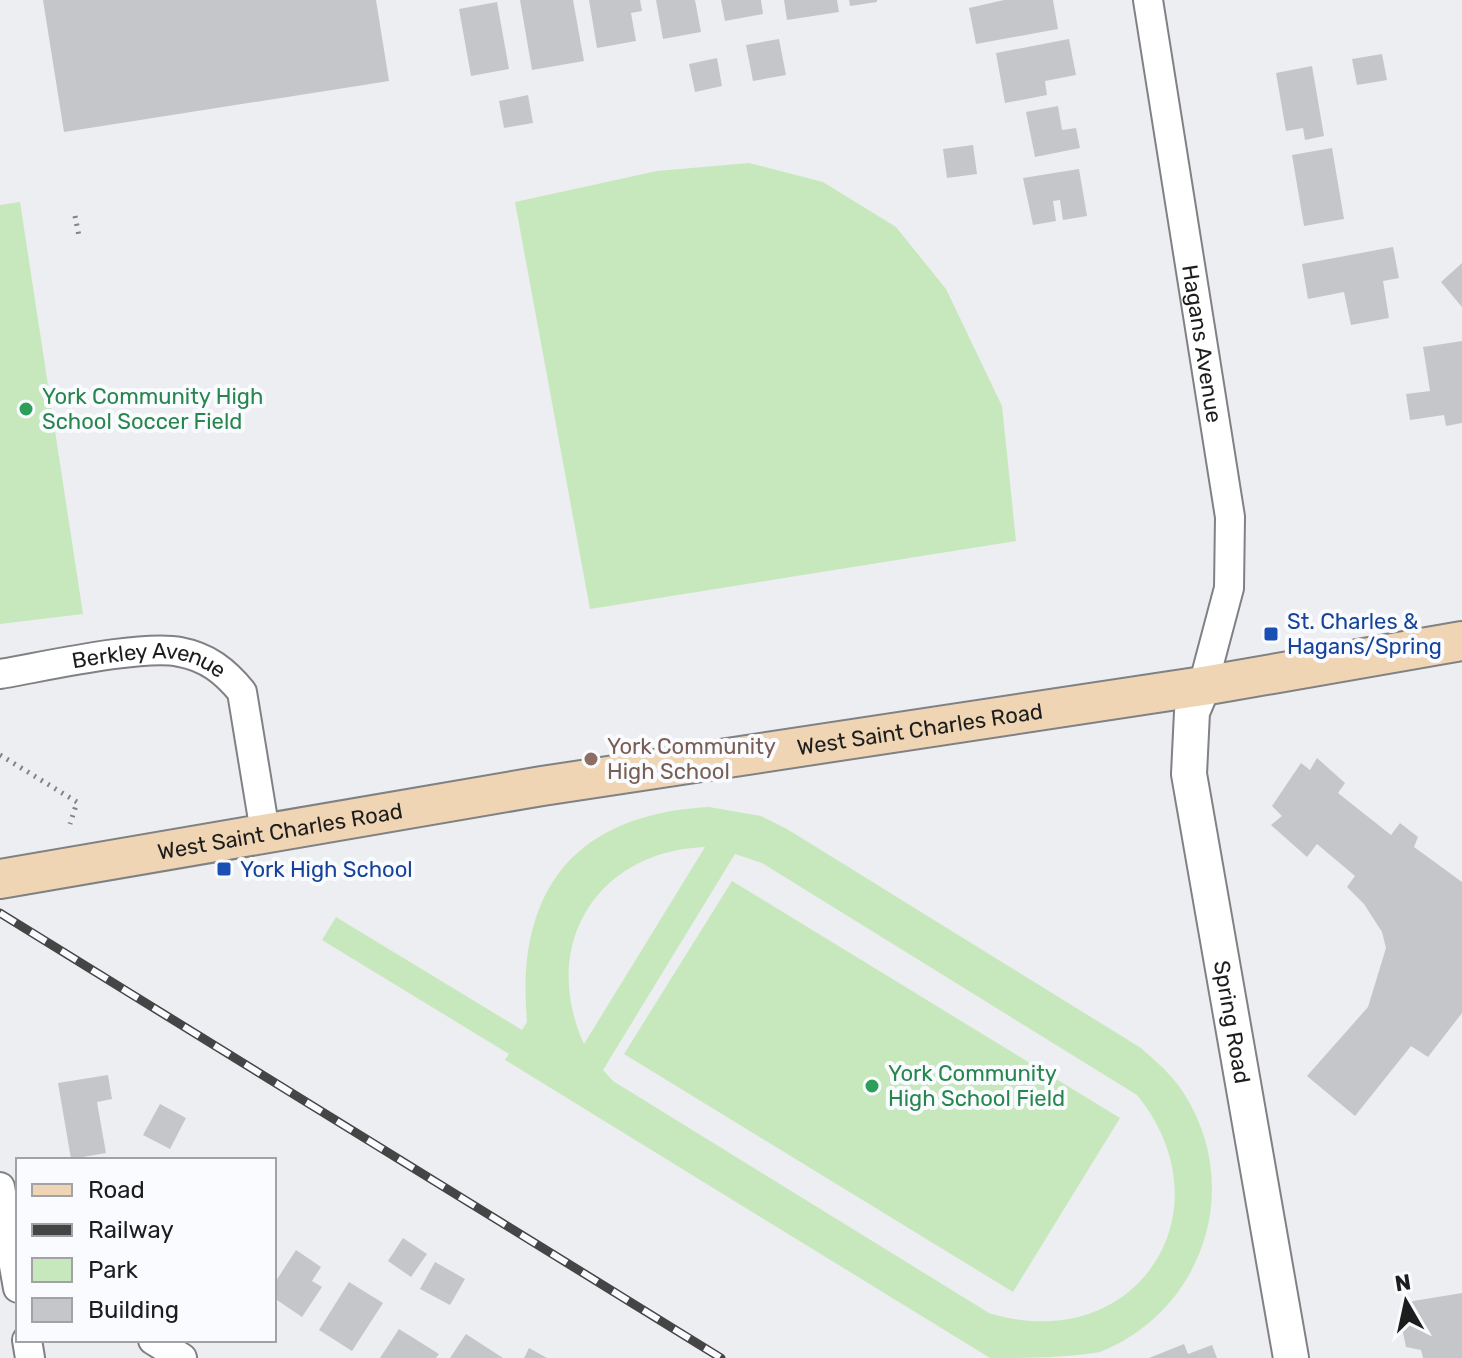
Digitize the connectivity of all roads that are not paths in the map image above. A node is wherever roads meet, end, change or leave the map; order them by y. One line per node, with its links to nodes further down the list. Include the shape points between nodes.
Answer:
1 (1148, 0): 4 (street, Hagans Avenue, via 1230,517 1229,588)
2 (1462, 641): 4 (main road, West Saint Charles Road)
3 (0, 674): 5 (street, Berkley Avenue, via 134,653 178,651 209,661 242,692)
4 (1203, 686): 5 (main road, West Saint Charles Road, via 963,719); 11 (street, Spring Road, via 1192,712 1189,774)
5 (265, 832): 6 (main road, West Saint Charles Road)
6 (0, 879)
7 (0, 1187): 8 (street)
8 (16, 1267)
9 (156, 1342): 10 (street)
10 (182, 1358)
11 (1291, 1358)

